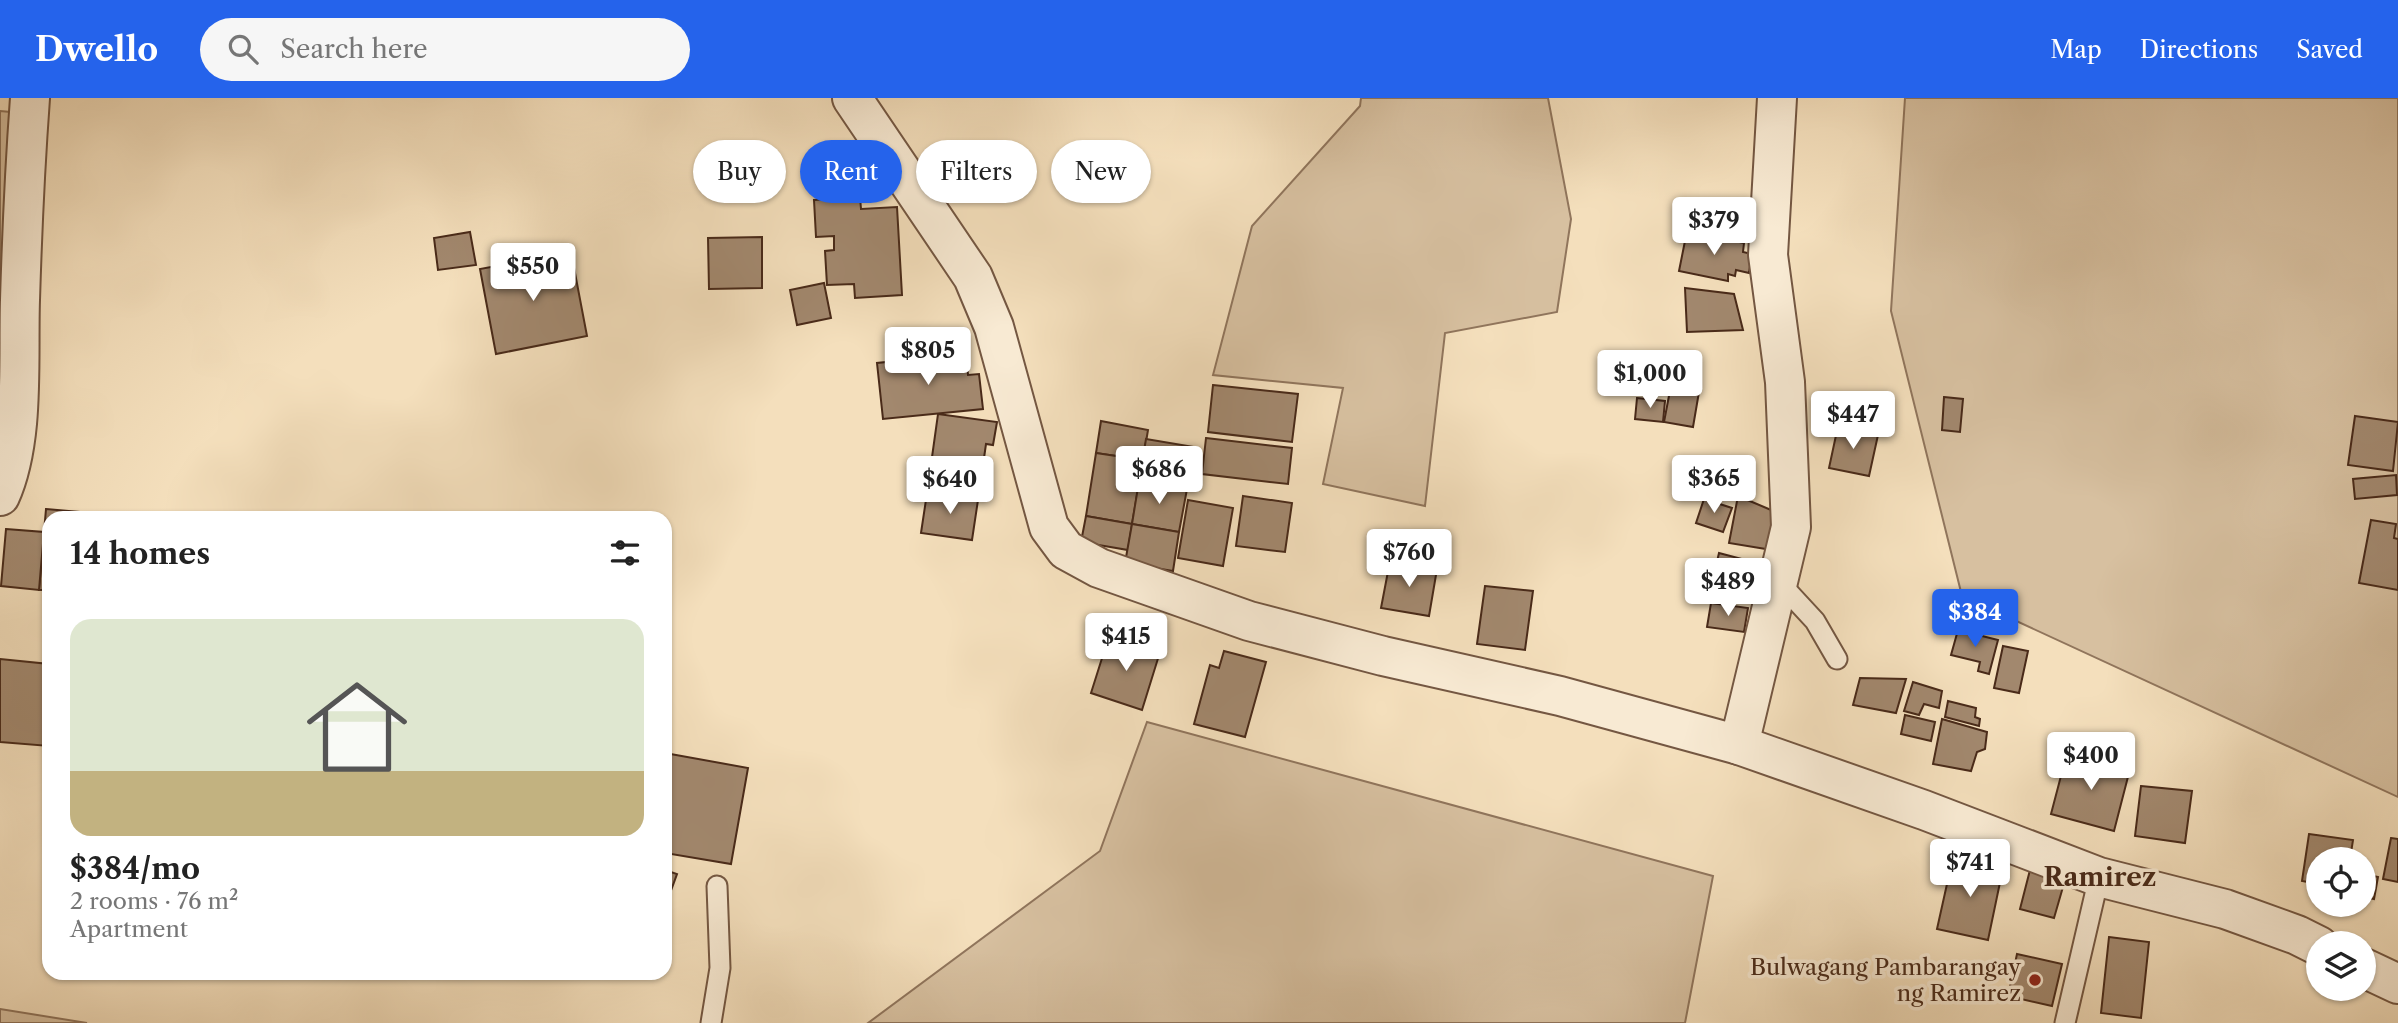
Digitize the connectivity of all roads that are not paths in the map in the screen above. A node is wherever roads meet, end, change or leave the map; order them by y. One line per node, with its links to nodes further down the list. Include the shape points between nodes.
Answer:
1 (30, 98): 4 (street, via 22,199 17,431)
2 (852, 98): 7 (street, via 973,277 994,327 1049,527 1066,550 1099,568 1249,621 1560,696)
3 (1777, 98): 5 (street, via 1768,255 1786,382 1791,527)
4 (0, 496)
5 (1777, 580): 6 (lane, via 1815,621); 7 (street)
6 (1837, 659)
7 (1739, 745): 8 (street)
8 (2099, 877): 10 (street, via 2225,909); 14 (lane)
9 (717, 886): 13 (lane, via 720,968)
10 (2306, 940)
11 (2376, 974): 12 (street)
12 (2398, 984)
13 (711, 1023)
14 (2065, 1023)

